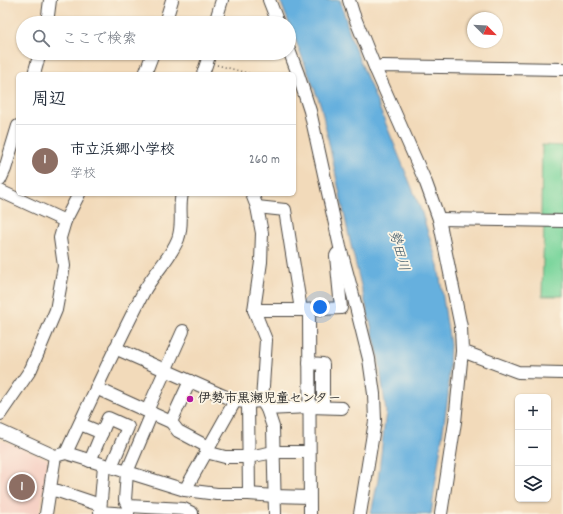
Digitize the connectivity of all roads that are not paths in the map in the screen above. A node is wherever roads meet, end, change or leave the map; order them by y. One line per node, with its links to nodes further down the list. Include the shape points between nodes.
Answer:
1 (50, 0): 6 (street)
2 (172, 0): 7 (street)
3 (222, 0): 8 (street)
4 (269, 0): 9 (street)
5 (349, 0): 14 (street)
6 (48, 16)
7 (167, 16)
8 (217, 16)
9 (275, 16)
10 (38, 60): 15 (street)
11 (150, 60): 16 (street)
12 (293, 60): 27 (street, via 310,111)
13 (563, 69): 14 (street, via 382,66)
14 (376, 70): 24 (street, via 426,183)
15 (35, 72)
16 (146, 72)
17 (16, 133): 18 (street)
18 (0, 180)
19 (0, 191): 25 (street)
20 (78, 196): 25 (street)
21 (182, 196): 31 (street, via 182,226 177,240 144,291)
22 (253, 196): 23 (street)
23 (257, 207): 28 (street, via 262,233 261,262); 29 (street, via 285,210)
24 (439, 220): 26 (street); 32 (street, via 461,327)
25 (66, 221): 45 (street, via 60,238 64,266 56,310 31,369)
26 (563, 221)
27 (340, 248): 29 (street, via 336,256 341,308); 69 (street, via 369,359 374,394 375,421)
28 (254, 310): 29 (street); 40 (street, via 266,340)
29 (305, 310): 33 (street)
30 (183, 331): 34 (street)
31 (115, 348): 34 (street); 37 (street)
32 (462, 351): 35 (street, via 518,372); 70 (street, via 455,422)
33 (309, 363): 41 (street); 42 (street, via 323,364)
34 (165, 370): 36 (street); 44 (street)
35 (563, 373)
36 (190, 381): 38 (street); 46 (street)
37 (96, 388): 44 (street); 47 (street)
38 (235, 401): 39 (street); 50 (street)
39 (248, 402): 40 (street); 54 (street)
40 (264, 405): 41 (street); 51 (street, via 273,427)
41 (309, 407): 42 (street); 52 (street)
42 (323, 407): 43 (street)
43 (342, 408)
44 (150, 412): 46 (street); 57 (street)
45 (0, 414)
46 (171, 422): 50 (street, via 178,431)
47 (80, 424): 49 (street); 53 (street)
48 (0, 431): 53 (street)
49 (102, 433): 55 (street); 56 (street, via 108,418 128,427)
50 (207, 450): 54 (street, via 225,458); 59 (street)
51 (274, 452): 52 (street); 54 (street); 61 (street)
52 (309, 452): 62 (street)
53 (61, 455): 55 (street); 58 (street)
54 (248, 457): 60 (street)
55 (90, 461): 56 (street)
56 (107, 466): 57 (street); 63 (street)
57 (127, 472): 59 (street); 64 (street, via 125,500)
58 (50, 490): 63 (street); 65 (street)
59 (185, 490): 60 (street)
60 (249, 494): 61 (street)
61 (274, 496): 62 (street); 67 (street)
62 (309, 497): 68 (street)
63 (100, 505): 64 (street, via 100,512)
64 (128, 511): 66 (street, via 184,509)
65 (46, 514)
66 (192, 514)
67 (275, 514)
68 (310, 514)
69 (360, 514)
70 (441, 514)

